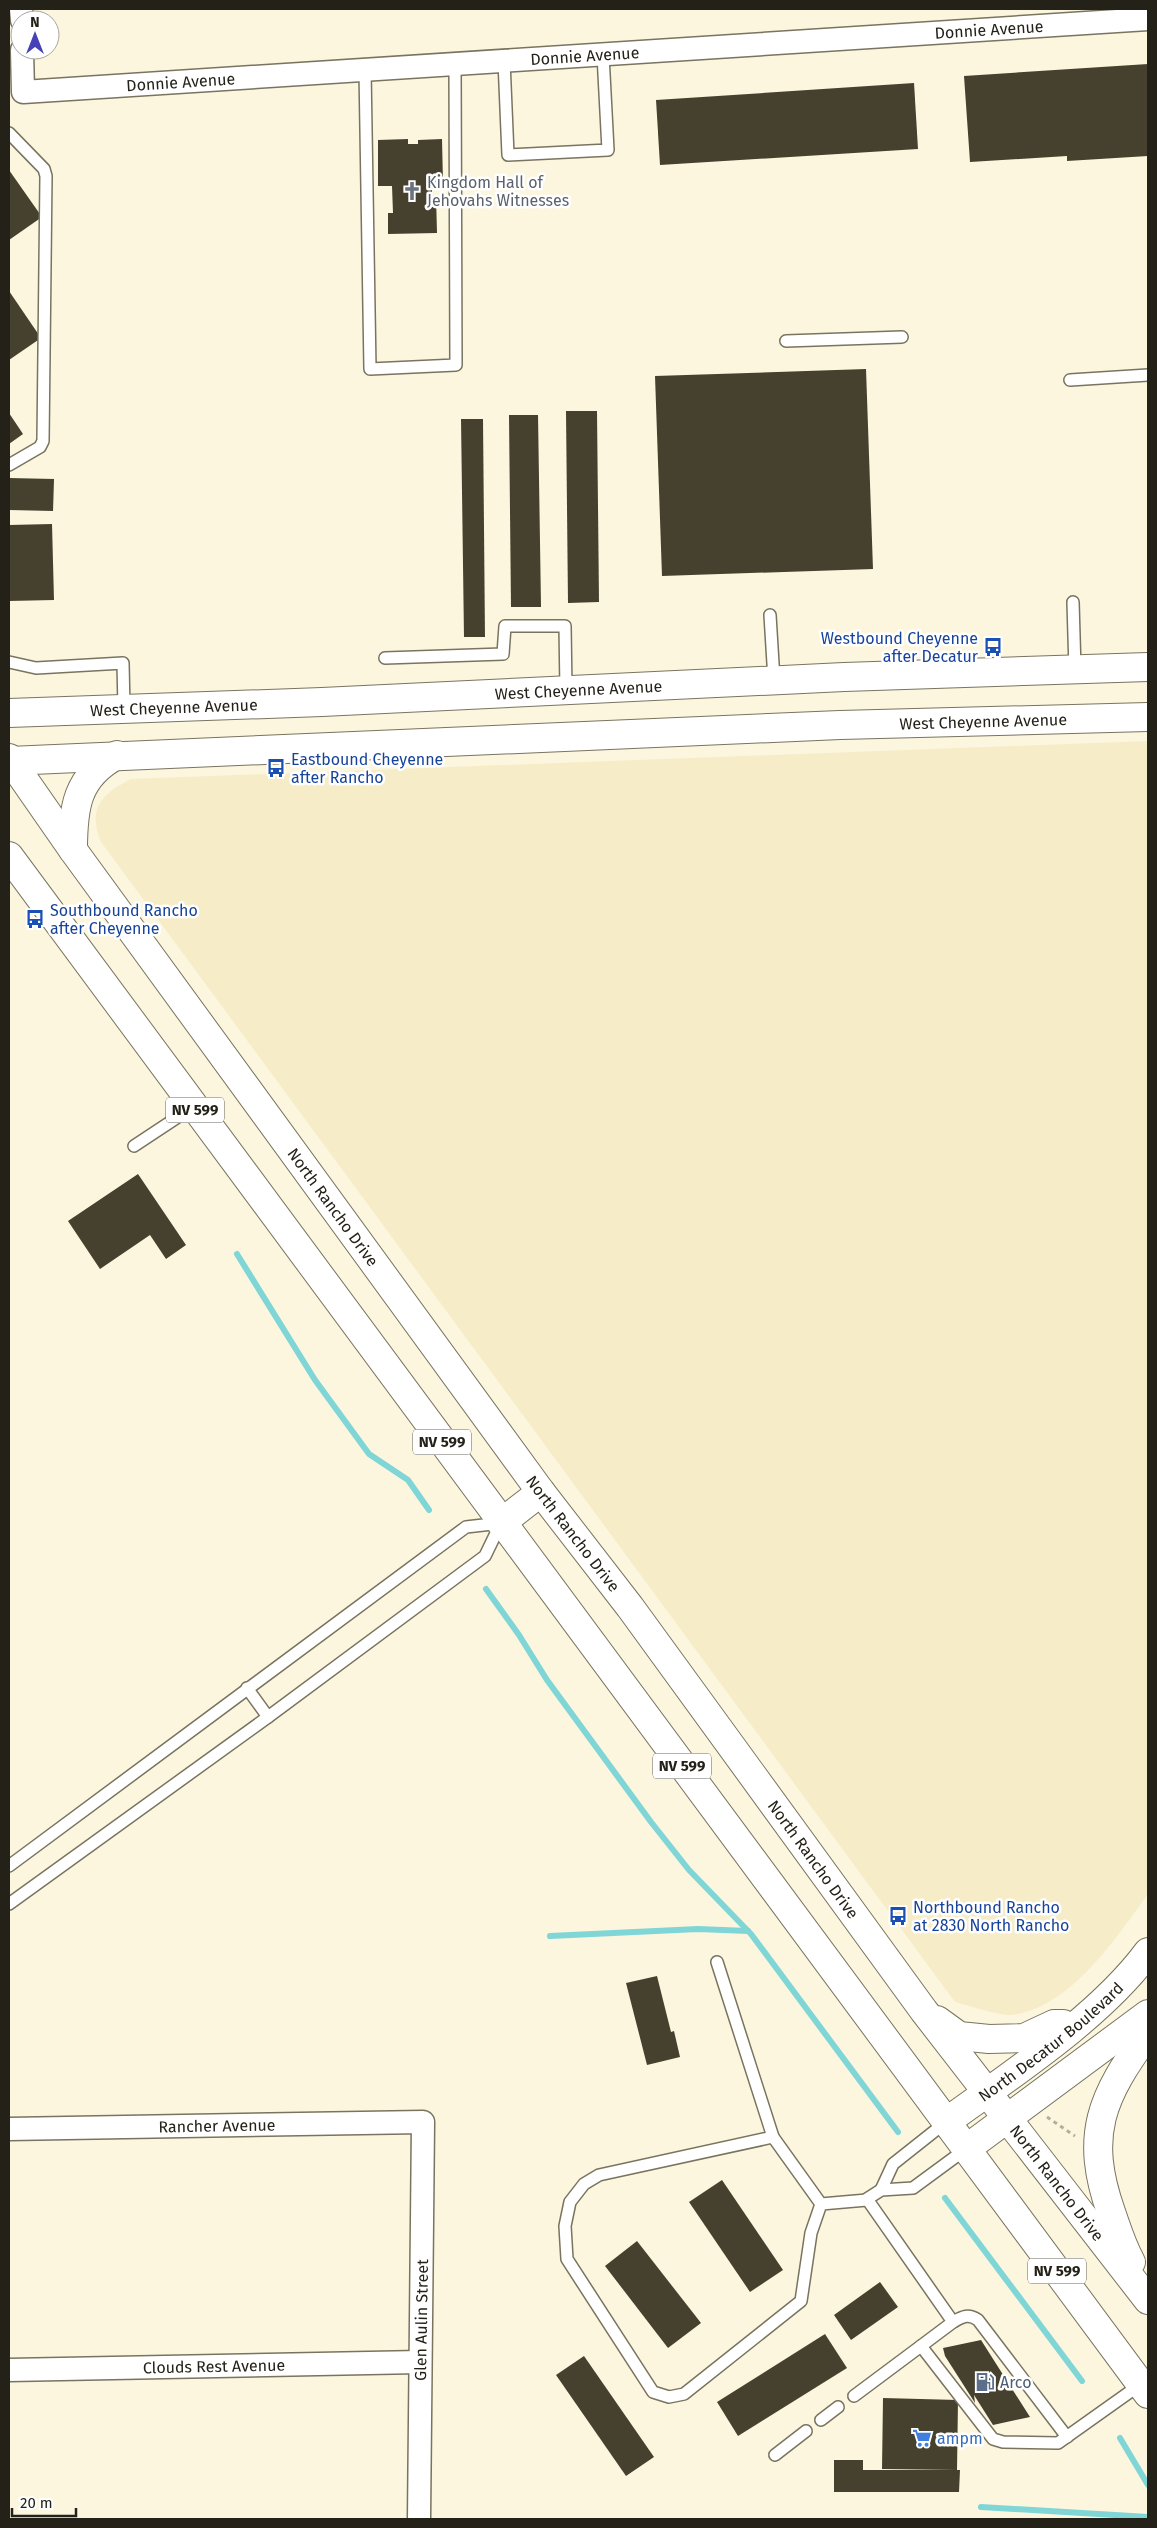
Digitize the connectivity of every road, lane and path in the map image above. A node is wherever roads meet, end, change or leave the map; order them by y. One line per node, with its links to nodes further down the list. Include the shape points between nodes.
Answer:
1 (1148, 19): 2 (street, Donnie Avenue)
2 (603, 55): 4 (street, Donnie Avenue); 4 (lane, via 608,150 508,155)
3 (22, 60): 6 (street, Donnie Avenue, via 23,92)
4 (504, 61): 5 (street, Donnie Avenue)
5 (455, 64): 6 (street, Donnie Avenue); 6 (lane, via 456,366 370,369)
6 (365, 70)
7 (9, 133): 12 (lane, via 44,169 46,176 43,441 40,447)
8 (902, 337): 9 (lane)
9 (786, 341)
10 (1148, 375): 11 (lane)
11 (1070, 380)
12 (9, 465)
13 (1073, 602): 18 (lane)
14 (770, 615): 19 (lane)
15 (385, 658): 20 (lane, via 503,654 505,626 565,626)
16 (9, 662): 21 (lane, via 36,668 123,663)
17 (1148, 668): 18 (main road, West Cheyenne Avenue)
18 (1075, 670): 19 (main road, West Cheyenne Avenue)
19 (774, 680): 20 (main road, West Cheyenne Avenue)
20 (566, 690): 21 (main road, West Cheyenne Avenue)
21 (124, 709): 22 (main road, West Cheyenne Avenue)
22 (9, 713)
23 (1148, 717): 24 (main road, West Cheyenne Avenue, via 840,725)
24 (117, 755): 25 (main road, West Cheyenne Avenue); 26 (main road, via 101,764 79,794 74,816)
25 (10, 760): 26 (main road, North Rancho Drive / NV 599)
26 (74, 850): 30 (main road, North Rancho Drive / NV 599)
27 (9, 858): 28 (main road, NV 599)
28 (193, 1107): 29 (lane); 31 (main road, NV 599)
29 (134, 1146)
30 (541, 1492): 31 (main road); 38 (main road, North Rancho Drive / NV 599, via 630,1607)
31 (501, 1522): 32 (lane, via 466,1527); 33 (lane, via 485,1556); 46 (main road, NV 599)
32 (247, 1688): 33 (lane); 34 (lane)
33 (268, 1717): 35 (lane)
34 (9, 1866)
35 (9, 1904)
36 (1148, 1952): 40 (main road, North Decatur Boulevard, via 1118,1986)
37 (717, 1962): 49 (lane)
38 (924, 2011): 40 (main road, via 959,2036 973,2038 1024,2038 1054,2024); 42 (main road, North Rancho Drive / NV 599)
39 (1148, 2014): 44 (main road)
40 (1077, 2024): 42 (main road, North Decatur Boulevard)
41 (1148, 2034): 54 (main road, via 1114,2084 1097,2135 1104,2192 1123,2248)
42 (987, 2092): 44 (main road, North Rancho Drive / NV 599); 46 (main road, North Decatur Boulevard)
43 (1041, 2113): 48 (path)
44 (1008, 2119): 50 (main road); 55 (main road, North Rancho Drive / NV 599)
45 (423, 2122): 47 (street, Rancher Avenue); 58 (street, Glen Aulin Street)
46 (946, 2122): 50 (main road, NV 599); 51 (lane, via 893,2164)
47 (9, 2129)
48 (1076, 2136)
49 (773, 2137): 53 (lane); 53 (lane, via 599,2175 584,2184 570,2202 565,2226 567,2259 653,2392 669,2398 684,2394 801,2301 812,2233)
50 (966, 2149): 51 (lane, via 913,2188); 60 (main road, NV 599)
51 (880, 2190): 52 (lane)
52 (868, 2200): 53 (lane); 56 (lane)
53 (821, 2204)
54 (1148, 2294)
55 (1148, 2300)
56 (953, 2322): 57 (lane); 65 (lane, via 972,2315 978,2320)
57 (921, 2346): 61 (lane); 65 (lane, via 993,2438 1003,2442 1058,2443)
58 (420, 2362): 59 (street, Clouds Rest Avenue); 67 (street, Glen Aulin Street)
59 (9, 2370)
60 (1145, 2389): 65 (lane)
61 (854, 2396)
62 (838, 2407): 63 (lane)
63 (821, 2420)
64 (806, 2431): 66 (lane)
65 (1067, 2438)
66 (774, 2455)
67 (419, 2519)

